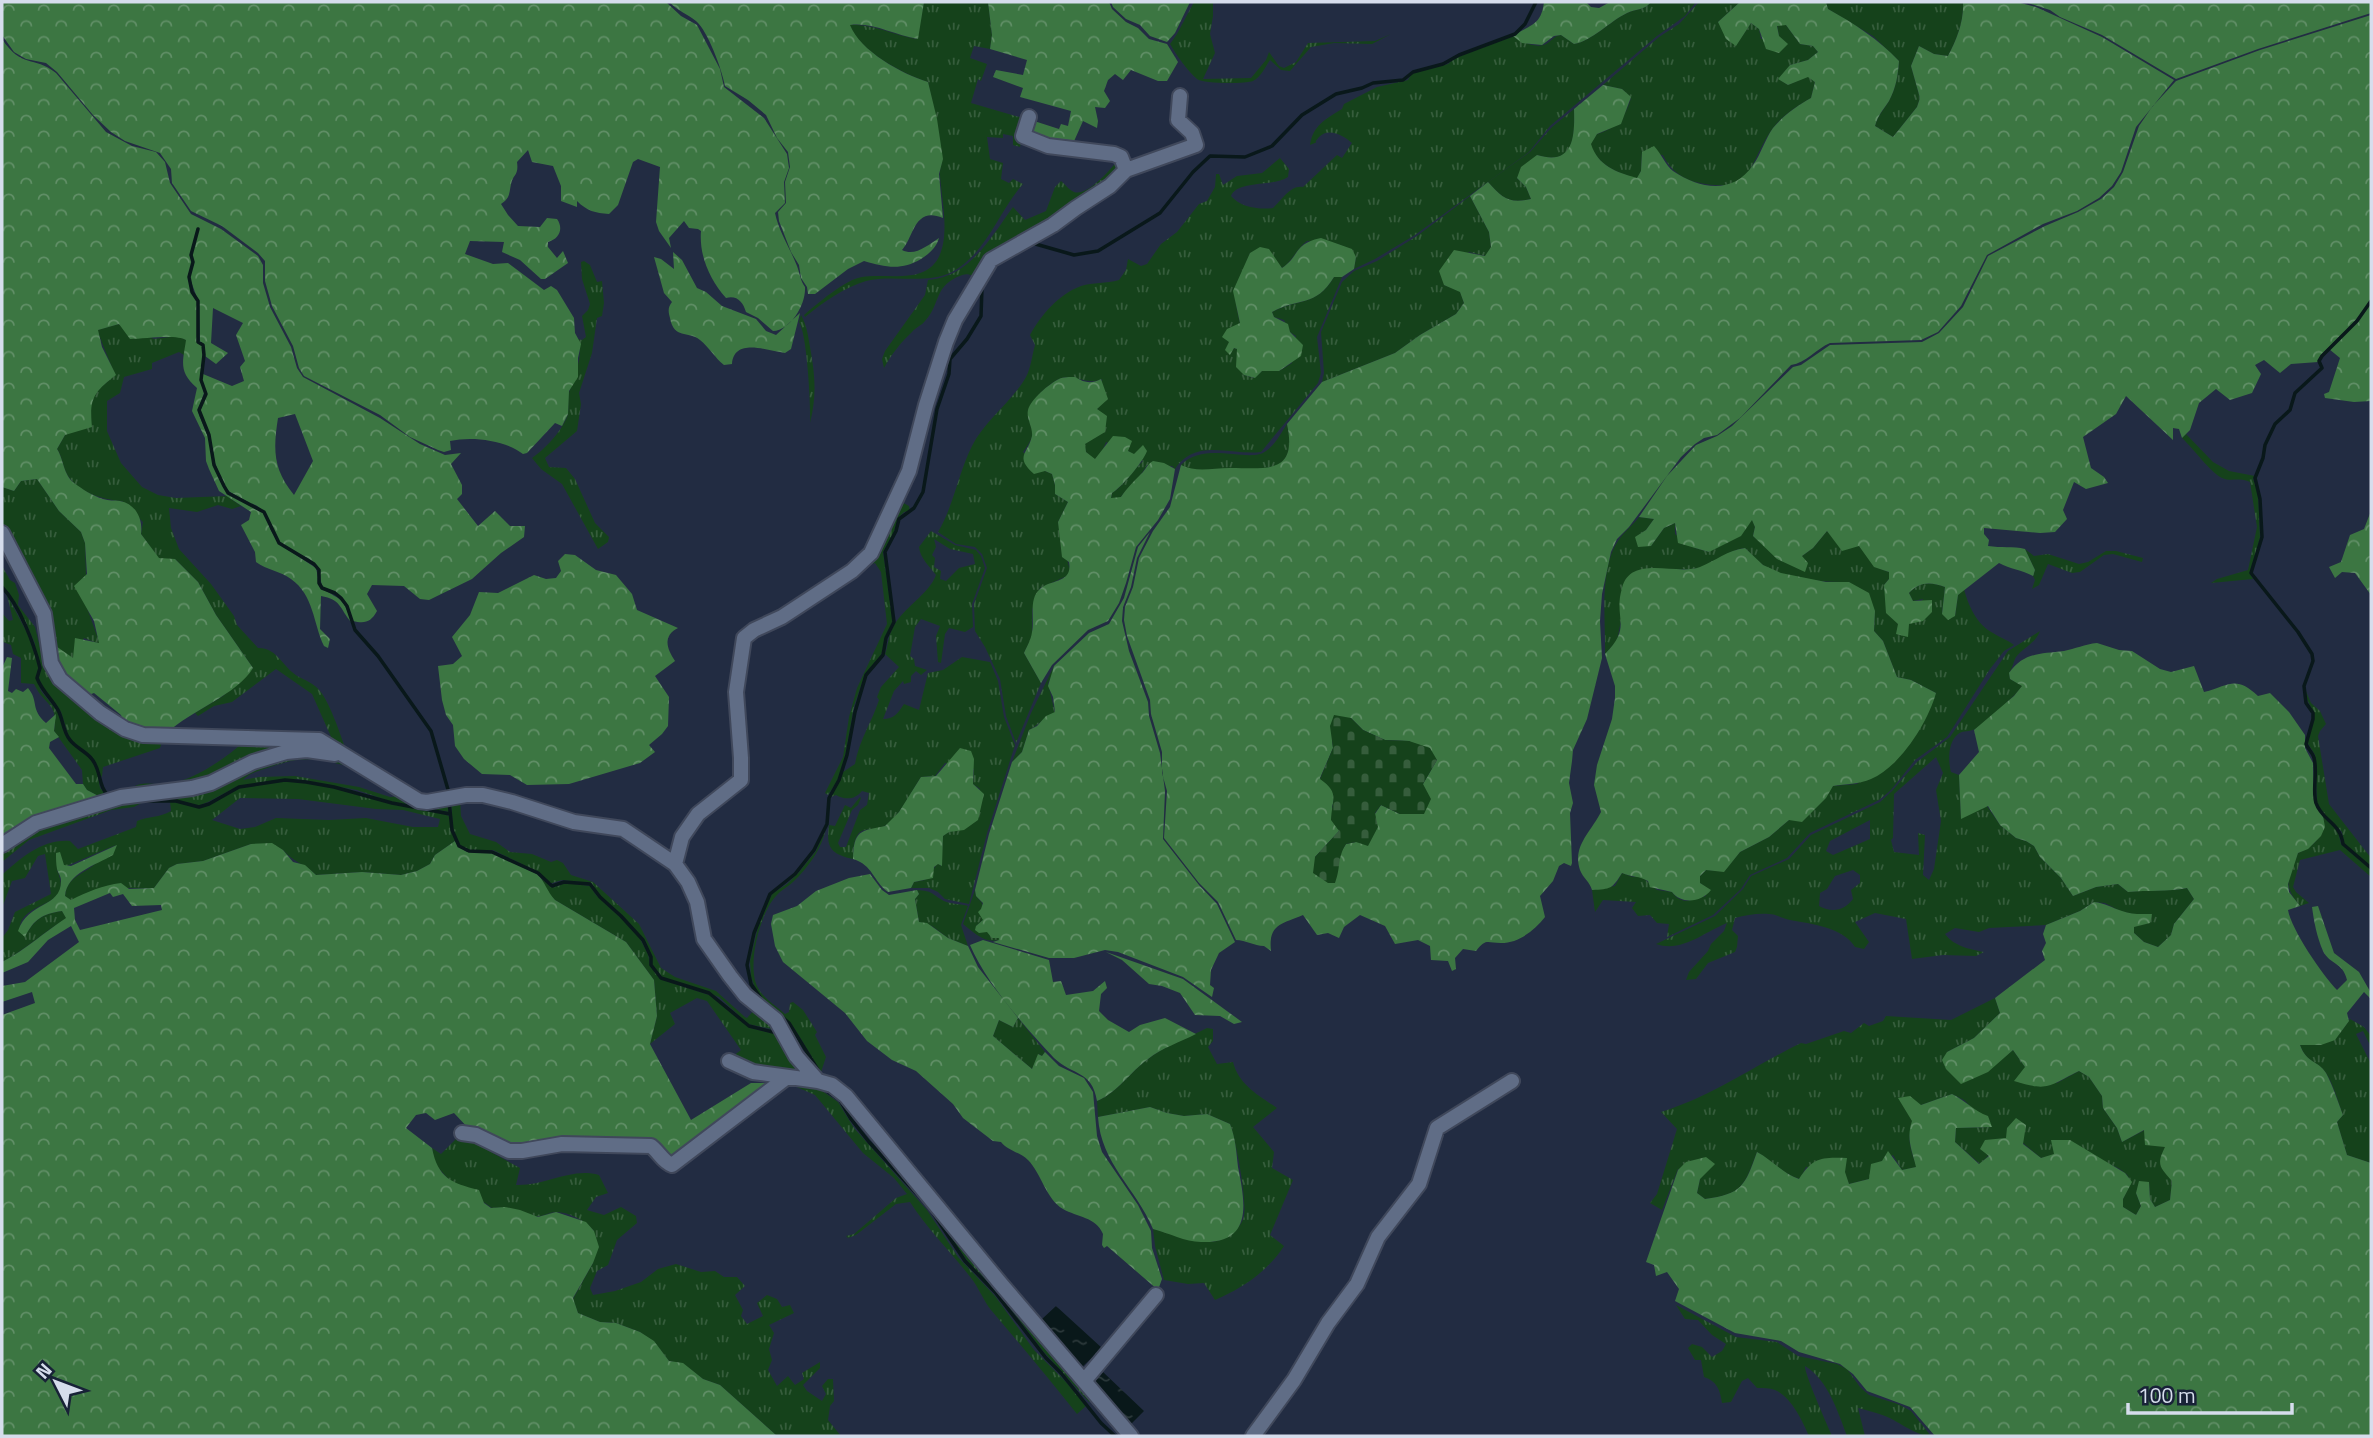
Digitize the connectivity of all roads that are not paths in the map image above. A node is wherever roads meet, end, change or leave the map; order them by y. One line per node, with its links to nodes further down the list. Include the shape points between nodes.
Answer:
1 (1180, 96): 3 (street, via 1178,120 1192,133 1196,145)
2 (1029, 117): 3 (street, via 1023,136 1048,146 1121,157)
3 (1126, 170): 7 (street, via 1054,225 991,260 946,342 909,471 871,553 852,571 744,638 736,692 741,780 698,814 682,837)
4 (2, 533): 5 (street, via 44,614 55,671 100,713 143,734 306,738 319,740)
5 (352, 759): 6 (street, via 325,751 286,752 211,783 136,793 54,817); 7 (street, via 419,801 483,795 574,822 622,829)
6 (2, 845)
7 (674, 864): 11 (street, via 697,902 705,939 714,954 745,995 776,1020 796,1056)
8 (729, 1061): 9 (street, via 753,1072)
9 (786, 1078): 11 (street); 12 (street, via 672,1165 651,1146 562,1144 509,1151)
10 (1512, 1081): 16 (street, via 1437,1128 1419,1184 1378,1237 1357,1284)
11 (818, 1082): 14 (street, via 832,1085 846,1096)
12 (462, 1133)
13 (1156, 1295): 14 (street)
14 (1084, 1381): 15 (street)
15 (1131, 1436)
16 (1253, 1436)

